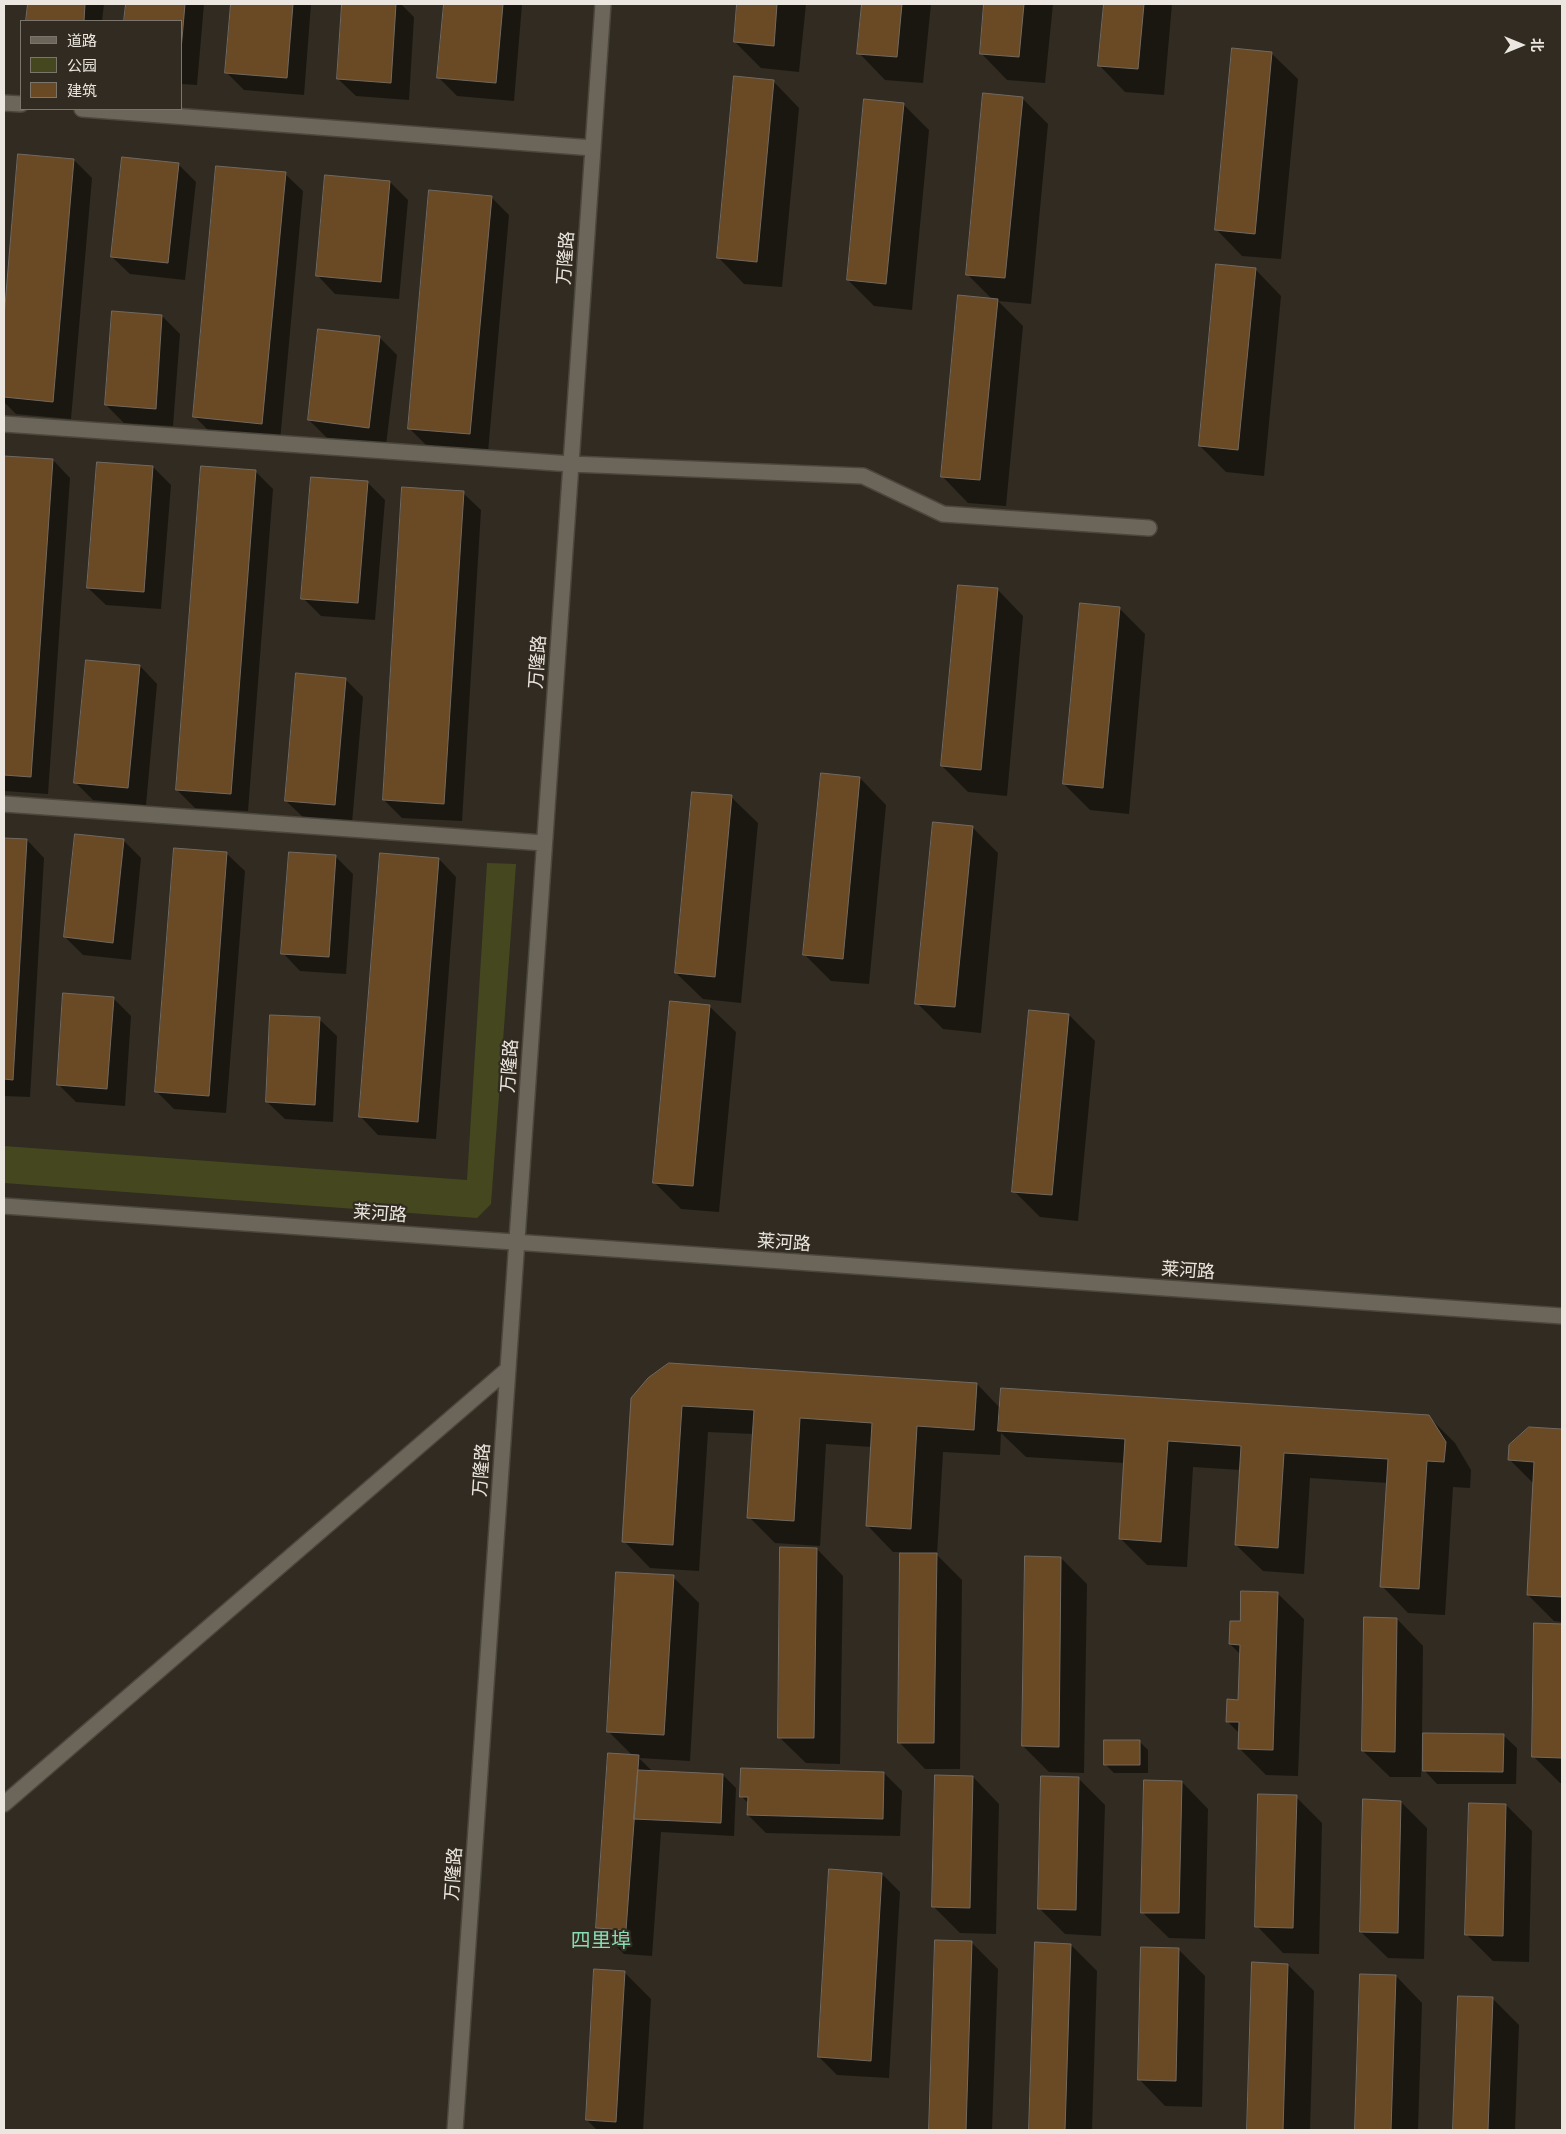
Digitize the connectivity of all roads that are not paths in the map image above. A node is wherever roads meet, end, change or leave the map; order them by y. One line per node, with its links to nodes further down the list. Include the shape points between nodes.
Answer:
1 (603, 4): 5 (street, 万隆路)
2 (4, 103): 3 (street)
3 (20, 104)
4 (95, 110): 5 (street)
5 (593, 148): 7 (street, 万隆路)
6 (4, 424): 7 (street)
7 (571, 464): 8 (street, via 863,476 944,514); 10 (street, 万隆路)
8 (1149, 528)
9 (4, 804): 10 (street)
10 (544, 843): 12 (street, 万隆路)
11 (4, 1206): 12 (street, 莱河路)
12 (516, 1243): 13 (street, 莱河路); 14 (street, 万隆路)
13 (1562, 1316)
14 (507, 1370): 15 (street); 16 (street, 万隆路)
15 (4, 1804)
16 (454, 2130)

